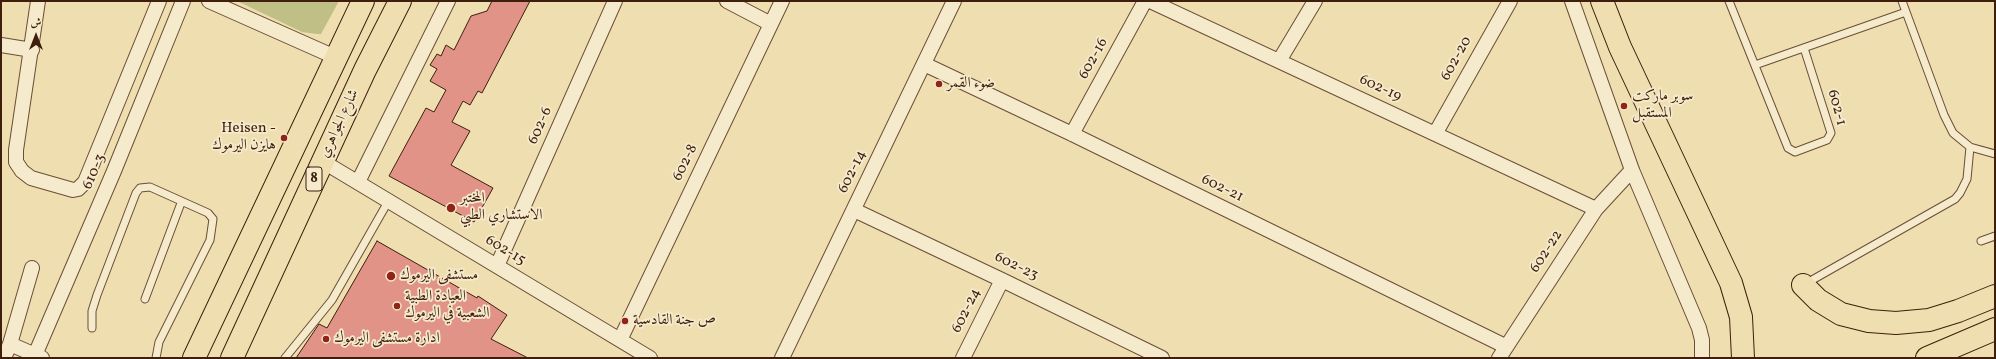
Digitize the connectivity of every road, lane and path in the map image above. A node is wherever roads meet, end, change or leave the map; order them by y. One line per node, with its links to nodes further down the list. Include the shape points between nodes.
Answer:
1 (38, 1): 24 (street)
2 (159, 1): 24 (street, via 85,182 78,189 68,190 31,178 16,162)
3 (183, 1): 54 (street, 610-3)
4 (209, 1): 25 (street)
5 (363, 1): 25 (main road, 8)
6 (400, 1): 33 (main road, شارع الجواهري / 8)
7 (448, 1): 35 (street)
8 (615, 1): 42 (street, 602-6)
9 (727, 1): 21 (street)
10 (782, 1): 21 (street, 602-8)
11 (954, 1): 27 (street, 602-14)
12 (1145, 1): 29 (street, 602-16)
13 (1150, 1): 26 (street, 602-19)
14 (1315, 1): 26 (street)
15 (1510, 1): 30 (street, 602-20)
16 (1572, 1): 34 (street)
17 (1602, 1): 65 (main road, via 1620,47 1731,283 1741,317)
18 (1729, 1): 28 (lane, 602-1)
19 (1902, 1): 20 (lane)
20 (1906, 12): 23 (lane); 31 (lane, via 1944,115 1953,133)
21 (772, 24): 50 (street, 602-8)
22 (1, 45): 24 (street)
23 (1804, 48): 28 (lane); 28 (lane, 602-1, via 1831,133 1827,140 1797,152 1792,152 1788,148)
24 (32, 50)
25 (335, 57): 57 (main road, 8)
26 (1279, 61): 30 (street, 602-19)
27 (924, 64): 29 (street, 602-21); 39 (street, 602-14)
28 (1755, 65)
29 (1072, 134): 52 (street, 602-21)
30 (1435, 134): 38 (street, 602-19)
31 (1970, 147): 32 (lane); 45 (lane, via 1967,179 1955,199)
32 (1995, 154)
33 (322, 161): 35 (street, 602-15); 58 (main road, شارع الجواهري / 8)
34 (1632, 170): 38 (street, 602-22); 64 (street, via 1699,328)
35 (358, 182): 36 (street, 602-15)
36 (389, 200): 42 (street, 602-15); 59 (lane, via 332,300)
37 (181, 203): 47 (lane); 48 (lane, via 146,186 136,193 97,295 92,311); 56 (lane, via 208,213 213,219 213,228 210,240 159,342)
38 (1596, 209): 52 (street, 602-22)
39 (854, 210): 44 (street, 602-23); 61 (street, 602-14)
40 (1995, 236): 41 (lane)
41 (1981, 241)
42 (497, 266): 50 (street, 602-15)
43 (32, 268): 51 (street)
44 (1002, 280): 53 (street, 602-23); 62 (street, 602-24)
45 (1803, 285): 46 (main road, via 1818,300 1841,314 1869,321 1896,323 1929,320)
46 (1995, 296)
47 (145, 299)
48 (92, 328)
49 (1995, 329): 66 (main road)
50 (620, 340): 60 (street, 602-15)
51 (10, 344): 54 (street); 55 (street)
52 (1502, 352)
53 (1144, 354): 63 (street, 602-23)
54 (38, 356)
55 (4, 358)
56 (156, 358)
57 (194, 358)
58 (232, 358)
59 (285, 358)
60 (650, 358)
61 (782, 358)
62 (963, 358)
63 (1162, 358)
64 (1702, 358)
65 (1743, 358)
66 (1927, 358)

